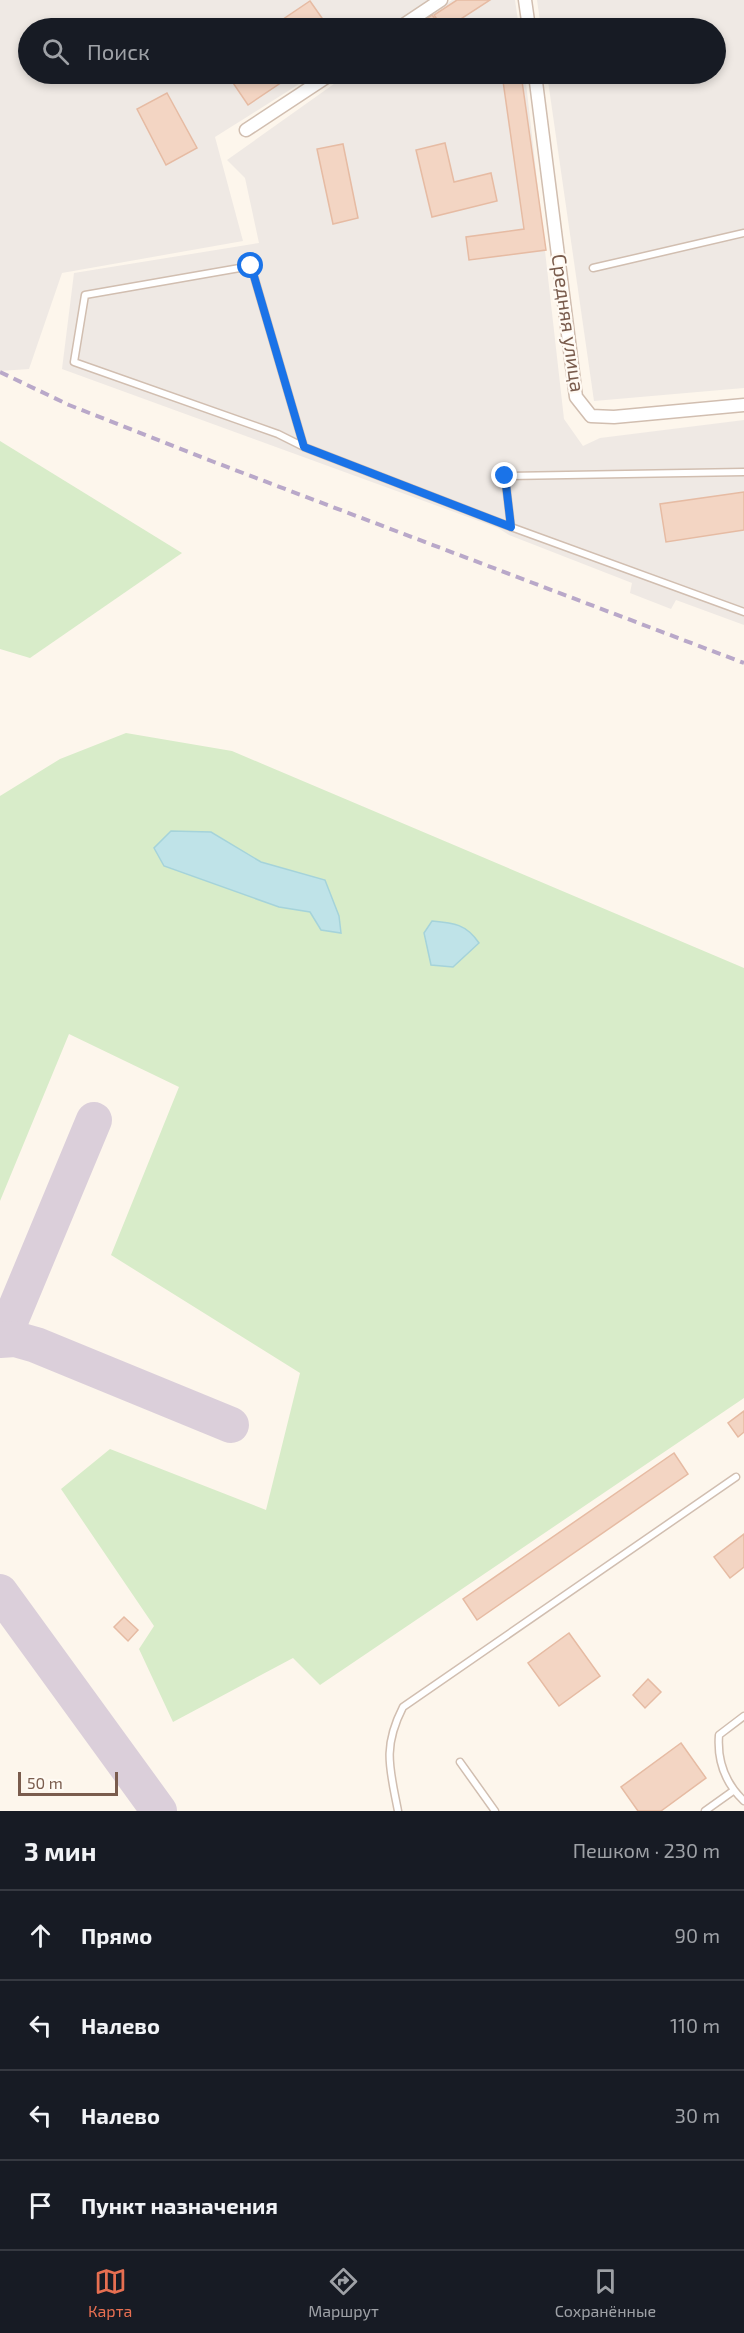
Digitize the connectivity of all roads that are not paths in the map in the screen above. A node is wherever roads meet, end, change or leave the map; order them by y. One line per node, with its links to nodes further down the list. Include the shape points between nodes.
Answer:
1 (441, 0): 3 (street)
2 (525, 0): 4 (street)
3 (414, 18)
4 (528, 18)
5 (316, 84): 7 (street)
6 (536, 84): 10 (street, Средняя улица, via 576,397 591,416)
7 (246, 130)
8 (744, 233): 9 (lane)
9 (592, 267)
10 (744, 405)
11 (304, 447): 11 (lane, via 278,434 74,362 85,295 251,266); 13 (lane)
12 (744, 471): 13 (lane, via 505,476)
13 (511, 527): 14 (lane)
14 (744, 612)
15 (736, 1478): 20 (lane, via 403,1707 390,1731 389,1766)
16 (744, 1716): 18 (lane, via 719,1735 721,1766)
17 (460, 1762): 21 (lane)
18 (733, 1791): 19 (lane); 22 (lane)
19 (744, 1802)
20 (398, 1811)
21 (495, 1811)
22 (705, 1811)

